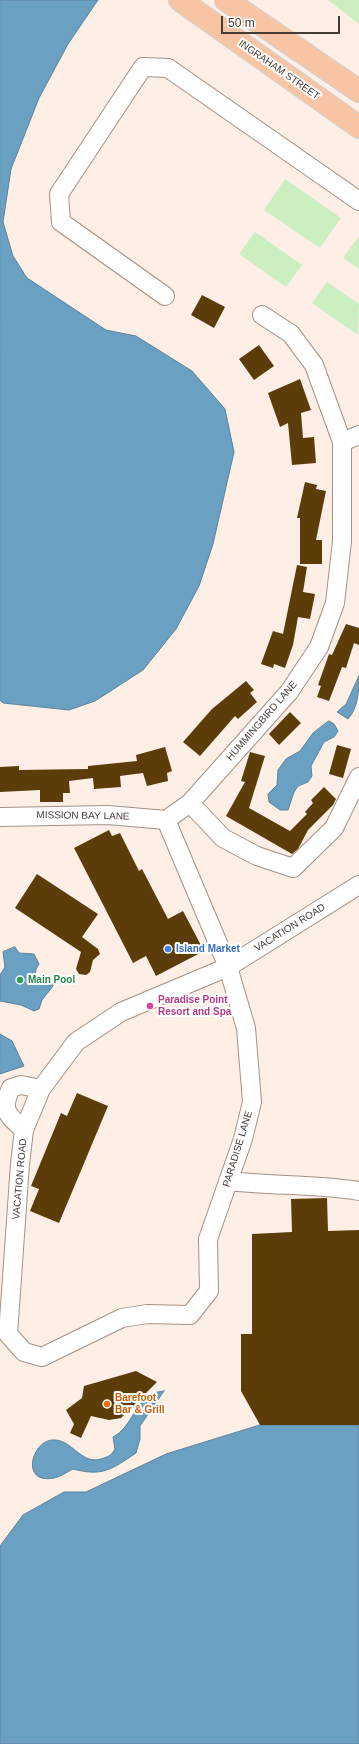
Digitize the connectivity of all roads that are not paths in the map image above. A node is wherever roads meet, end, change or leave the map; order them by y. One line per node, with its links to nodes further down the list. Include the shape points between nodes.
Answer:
1 (180, 0): 4 (main road, INGRAHAM STREET)
2 (226, 0): 3 (main road)
3 (359, 91)
4 (359, 127)
5 (359, 201): 6 (street, via 168,68 143,67 59,194 61,222)
6 (166, 296)
7 (262, 315): 9 (street, HUMMINGBIRD LANE, via 291,334 314,365)
8 (359, 435): 9 (street)
9 (342, 442): 11 (street, HUMMINGBIRD LANE, via 342,541 335,603 319,647 289,692)
10 (359, 777): 11 (street, via 334,828 293,868 257,856 223,838)
11 (190, 803): 13 (street, HUMMINGBIRD LANE)
12 (0, 817): 13 (street, MISSION BAY LANE, via 108,815)
13 (166, 820): 15 (street, PARADISE LANE)
14 (359, 885): 15 (street, VACATION ROAD)
15 (228, 967): 16 (street, VACATION ROAD, via 115,1016 76,1042); 18 (street, PARADISE LANE, via 246,1028 252,1102 243,1139)
16 (41, 1088): 17 (street, VACATION ROAD); 17 (street, via 21,1085 11,1088 5,1100 7,1114)
17 (24, 1130): 20 (street, VACATION ROAD)
18 (228, 1181): 19 (street, via 260,1185 337,1187); 21 (street, PARADISE LANE, via 208,1239 209,1292)
19 (359, 1191)
20 (7, 1246): 21 (street, VACATION ROAD, via 8,1334 24,1352 42,1357 122,1318 147,1314)
21 (190, 1315)

